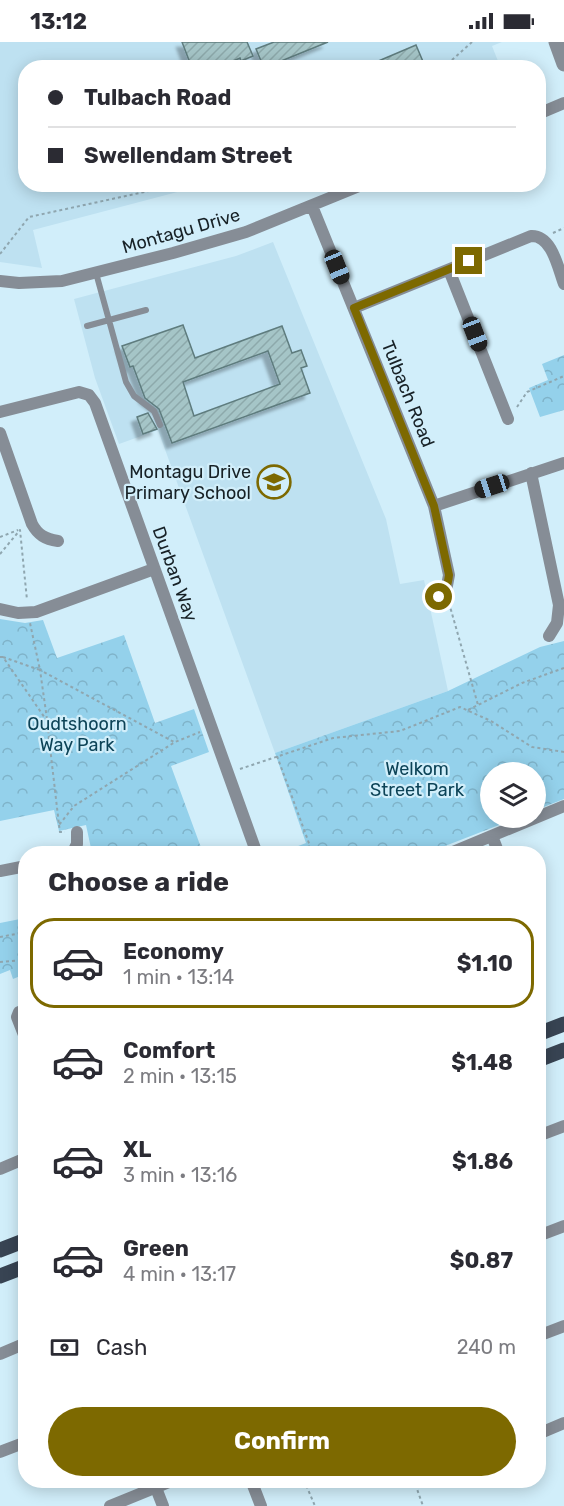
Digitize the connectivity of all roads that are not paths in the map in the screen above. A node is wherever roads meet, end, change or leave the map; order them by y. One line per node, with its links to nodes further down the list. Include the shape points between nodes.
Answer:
1 (556, 42): 2 (street)
2 (564, 64)
3 (564, 103): 4 (street)
4 (546, 111)
5 (345, 192): 6 (street, Montagu Drive)
6 (312, 206): 8 (street, Montagu Drive, via 246,232); 11 (street, Tulbach Road)
7 (449, 270): 10 (street, via 539,236 546,242); 11 (street); 16 (street)
8 (96, 273): 9 (street, Montagu Drive, via 41,283); 13 (lane)
9 (0, 281)
10 (564, 284)
11 (354, 308): 21 (street, Tulbach Road)
12 (146, 309): 13 (lane)
13 (109, 320): 14 (lane); 17 (lane, via 130,391 154,411)
14 (87, 326)
15 (0, 412): 23 (street, Durban Way, via 70,393 89,395)
16 (508, 419)
17 (160, 425)
18 (0, 433): 22 (street, via 36,532)
19 (564, 463): 20 (street)
20 (531, 473): 21 (street); 26 (street, via 559,605 557,623)
21 (434, 506): 24 (street, Tulbach Road, via 449,575)
22 (58, 541)
23 (154, 568): 25 (street, via 49,608 29,613); 31 (street, Durban Way)
24 (442, 594)
25 (0, 609)
26 (549, 636)
27 (564, 806): 29 (street)
28 (77, 832): 30 (street)
29 (492, 836): 32 (street); 33 (street)
30 (76, 846)
31 (254, 846)
32 (468, 846)
33 (496, 846)
34 (18, 868): 35 (street)
35 (0, 871)
36 (564, 1024): 37 (main road)
37 (546, 1031)
38 (564, 1050): 39 (main road)
39 (546, 1057)
40 (564, 1126): 41 (street)
41 (546, 1133)
42 (18, 1161): 43 (street)
43 (0, 1169)
44 (564, 1226): 45 (street)
45 (546, 1233)
46 (18, 1243): 47 (main road)
47 (0, 1250)
48 (18, 1269): 49 (main road)
49 (0, 1276)
50 (564, 1326): 51 (street)
51 (546, 1333)
52 (18, 1346): 53 (street)
53 (0, 1354)
54 (564, 1424): 55 (street)
55 (546, 1431)
56 (18, 1445): 57 (street)
57 (0, 1452)
58 (156, 1488): 60 (street); 61 (street)
59 (254, 1488): 62 (street)
60 (110, 1506)
61 (163, 1506)
62 (261, 1506)

